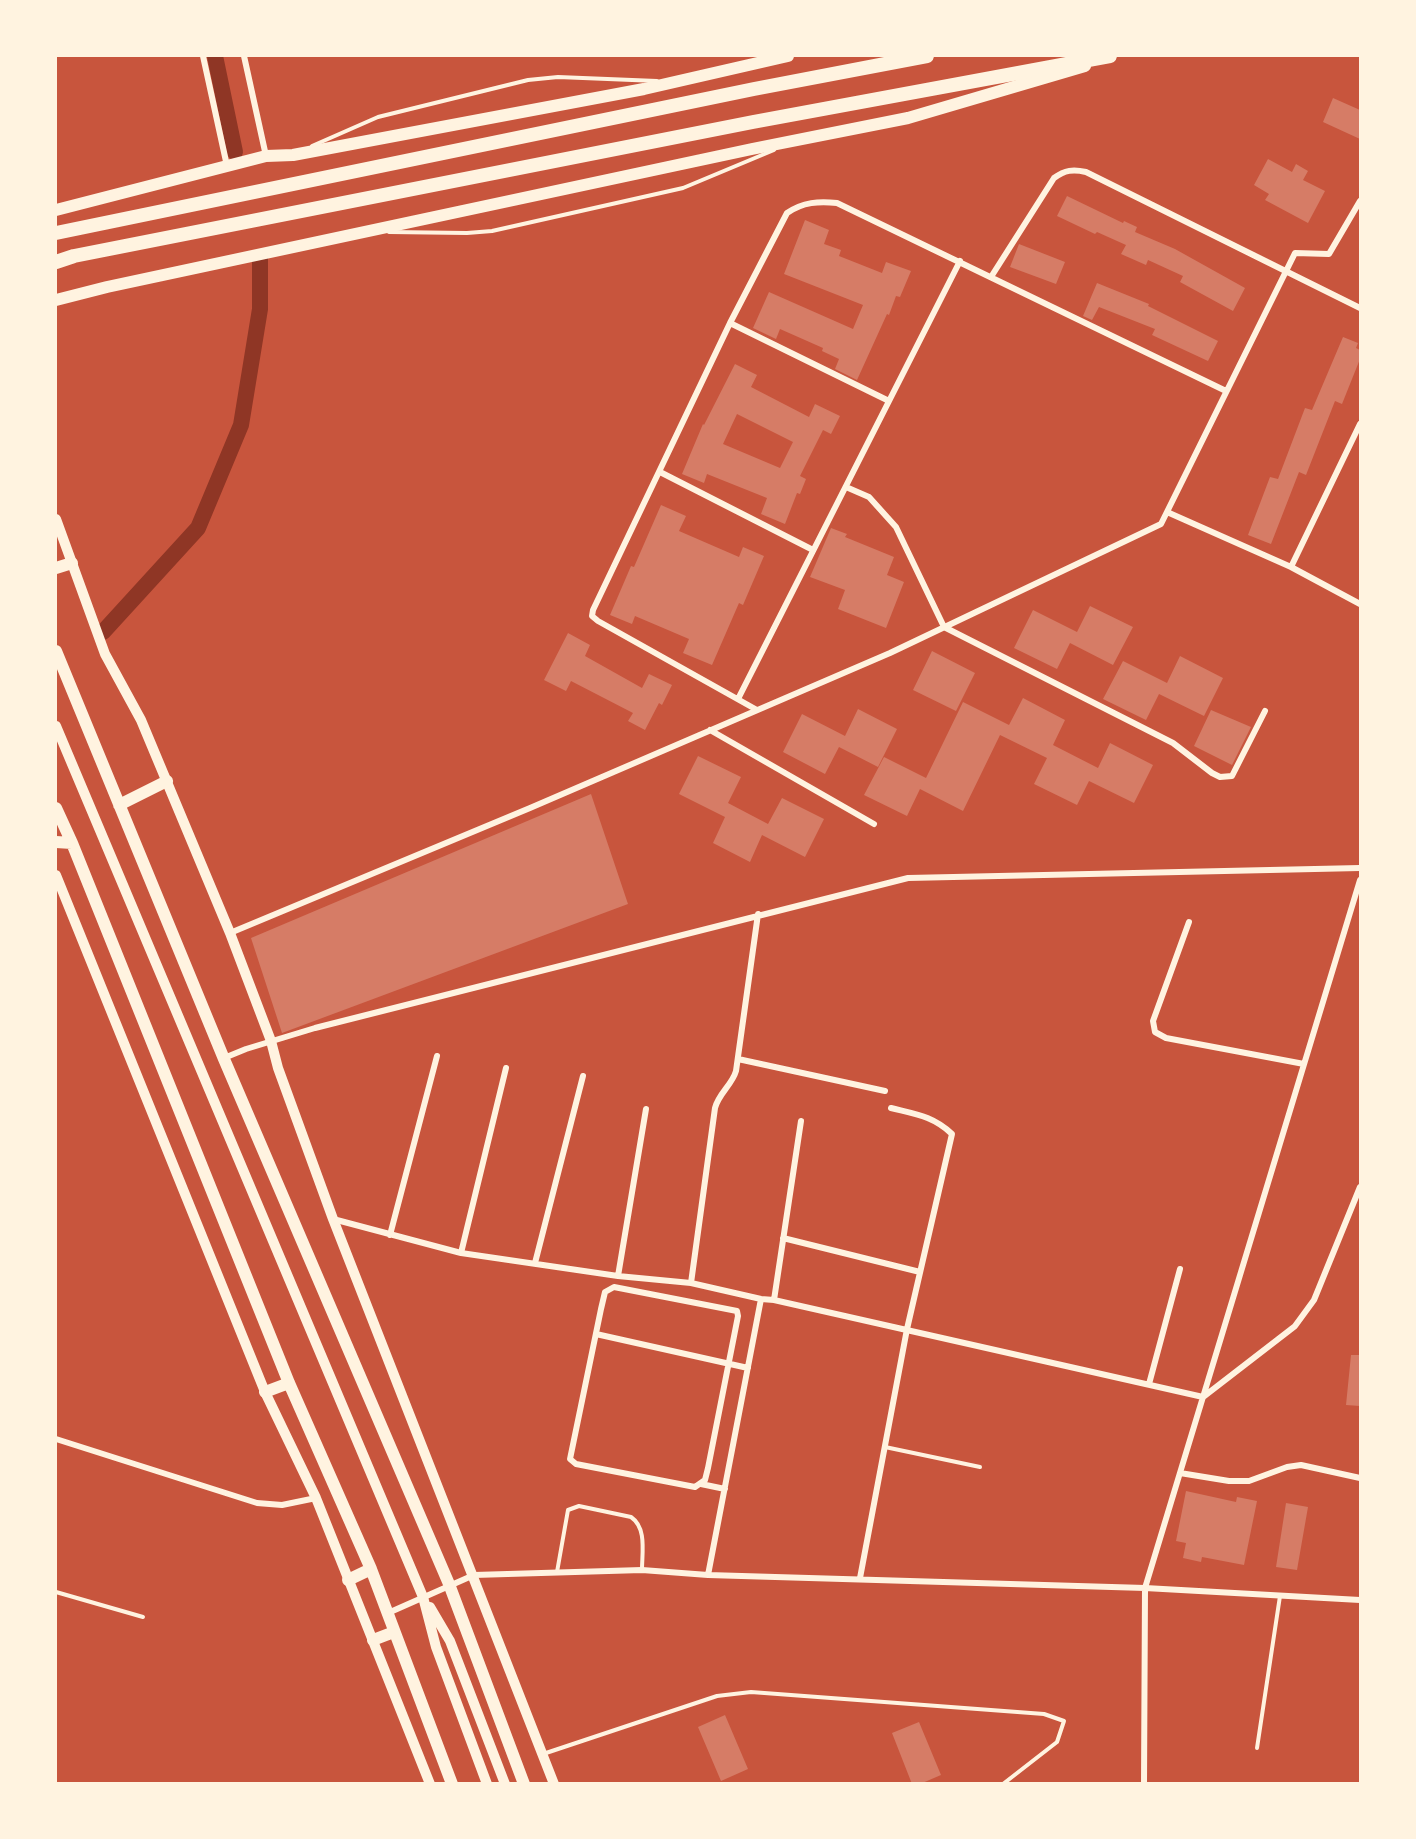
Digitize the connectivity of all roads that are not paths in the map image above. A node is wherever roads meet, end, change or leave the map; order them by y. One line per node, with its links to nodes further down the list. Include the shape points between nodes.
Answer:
1 (203, 56): 11 (street)
2 (244, 56): 10 (street)
3 (788, 56): 7 (main road)
4 (927, 56): 15 (highway)
5 (1110, 56): 17 (highway, via 753,122)
6 (1121, 56): 8 (main road, via 908,118)
7 (675, 81): 9 (main road); 9 (lane, via 558,77 528,80 378,117)
8 (796, 141): 14 (main road); 14 (lane, via 683,188 492,231)
9 (293, 155): 10 (main road)
10 (266, 156): 11 (main road)
11 (227, 166): 13 (main road)
12 (1360, 201): 18 (street, via 1329,254 1295,253)
13 (56, 210)
14 (368, 232): 20 (main road)
15 (56, 233)
16 (960, 261): 19 (street); 22 (street, via 837,203 798,205 787,213); 24 (street)
17 (56, 262)
18 (1286, 271): 19 (street, via 1086,172 1068,170 1054,178); 21 (street); 23 (street)
19 (991, 277): 23 (street)
20 (56, 300)
21 (1360, 308)
22 (730, 323): 24 (street); 26 (street)
23 (1226, 391): 28 (street)
24 (890, 401): 27 (street)
25 (1360, 424): 32 (street)
26 (660, 472): 30 (street); 37 (street, via 592,616)
27 (846, 487): 30 (street); 35 (street, via 869,497 896,527)
28 (1167, 512): 32 (street); 35 (street, via 1161,524)
29 (56, 519): 31 (street)
30 (813, 550): 37 (street)
31 (72, 563): 33 (main road); 43 (street, via 105,654 141,720)
32 (1291, 567): 34 (street)
33 (56, 568)
34 (1360, 604)
35 (944, 627): 38 (street); 39 (street, via 1173,743 1220,777 1232,776)
36 (56, 651): 44 (main road)
37 (738, 699): 38 (street)
38 (757, 710): 42 (street)
39 (1265, 711)
40 (56, 715): 41 (street)
41 (57, 727): 105 (street)
42 (710, 730): 46 (street); 54 (street)
43 (167, 782): 44 (main road); 54 (street)
44 (119, 805): 57 (main road)
45 (56, 808): 48 (main road)
46 (874, 824)
47 (56, 842): 48 (main road)
48 (72, 843): 82 (main road)
49 (1360, 868): 52 (street, via 908,878)
50 (56, 875): 84 (street)
51 (1360, 880): 59 (street)
52 (758, 914): 55 (street); 58 (street)
53 (1190, 922): 59 (street, via 1153,1021 1155,1032 1166,1038)
54 (230, 933): 55 (street)
55 (271, 1041): 57 (street); 67 (street)
56 (437, 1056): 68 (street)
57 (224, 1059): 101 (main road)
58 (738, 1059): 62 (street); 75 (street, via 733,1081 718,1098 715,1108)
59 (1304, 1064): 85 (street)
60 (506, 1068): 70 (street)
61 (583, 1076): 71 (street)
62 (885, 1091)
63 (891, 1108): 73 (street, via 929,1118 952,1134)
64 (646, 1109): 74 (street)
65 (801, 1121): 69 (street)
66 (1360, 1187): 85 (street, via 1314,1300 1295,1326)
67 (333, 1219): 68 (street); 97 (street)
68 (390, 1235): 70 (street)
69 (783, 1239): 73 (street); 77 (street)
70 (461, 1253): 71 (street)
71 (535, 1263): 74 (street)
72 (1180, 1269): 83 (street)
73 (920, 1272): 78 (street)
74 (618, 1276): 75 (street)
75 (691, 1283): 76 (street)
76 (761, 1299): 77 (street); 81 (street)
77 (774, 1300): 78 (street)
78 (907, 1329): 83 (street); 87 (street)
79 (596, 1334): 80 (street); 80 (street, via 605,1292 614,1287 734,1310 738,1316); 91 (street, via 570,1454 573,1462 688,1486)
80 (729, 1364): 81 (street); 91 (street)
81 (748, 1368): 92 (street)
82 (289, 1383): 84 (main road); 94 (main road)
83 (1149, 1384): 85 (street)
84 (265, 1392): 93 (street)
85 (1203, 1397): 89 (street)
86 (56, 1439): 93 (street, via 257,1503 282,1505)
87 (885, 1446): 88 (lane); 99 (street)
88 (981, 1467)
89 (1180, 1473): 90 (street, via 1249,1481 1301,1465); 102 (street)
90 (1360, 1478)
91 (701, 1484): 92 (street)
92 (725, 1489): 98 (street)
93 (316, 1498): 100 (street)
94 (371, 1569): 100 (main road); 107 (main road)
95 (642, 1570): 96 (street); 96 (lane, via 638,1521 579,1506 568,1509); 98 (street)
96 (557, 1572): 97 (street)
97 (474, 1575): 101 (street); 112 (street)
98 (708, 1575): 99 (street)
99 (860, 1578): 102 (street)
100 (348, 1580): 110 (street)
101 (449, 1584): 105 (street); 117 (main road)
102 (1145, 1588): 104 (street); 120 (street)
103 (56, 1592): 108 (lane)
104 (1280, 1596): 106 (street); 111 (lane)
105 (423, 1597): 107 (street); 115 (street, via 436,1647); 116 (street, via 450,1641)
106 (1360, 1600)
107 (388, 1613): 109 (main road)
108 (143, 1617)
109 (394, 1632): 110 (main road); 114 (main road)
110 (373, 1640): 113 (street)
111 (1257, 1748)
112 (543, 1754): 118 (street); 119 (lane, via 717,1696 751,1692 1044,1714 1064,1721 1058,1742)
113 (430, 1784)
114 (452, 1784)
115 (487, 1784)
116 (505, 1784)
117 (524, 1784)
118 (554, 1784)
119 (1002, 1784)
120 (1144, 1784)

